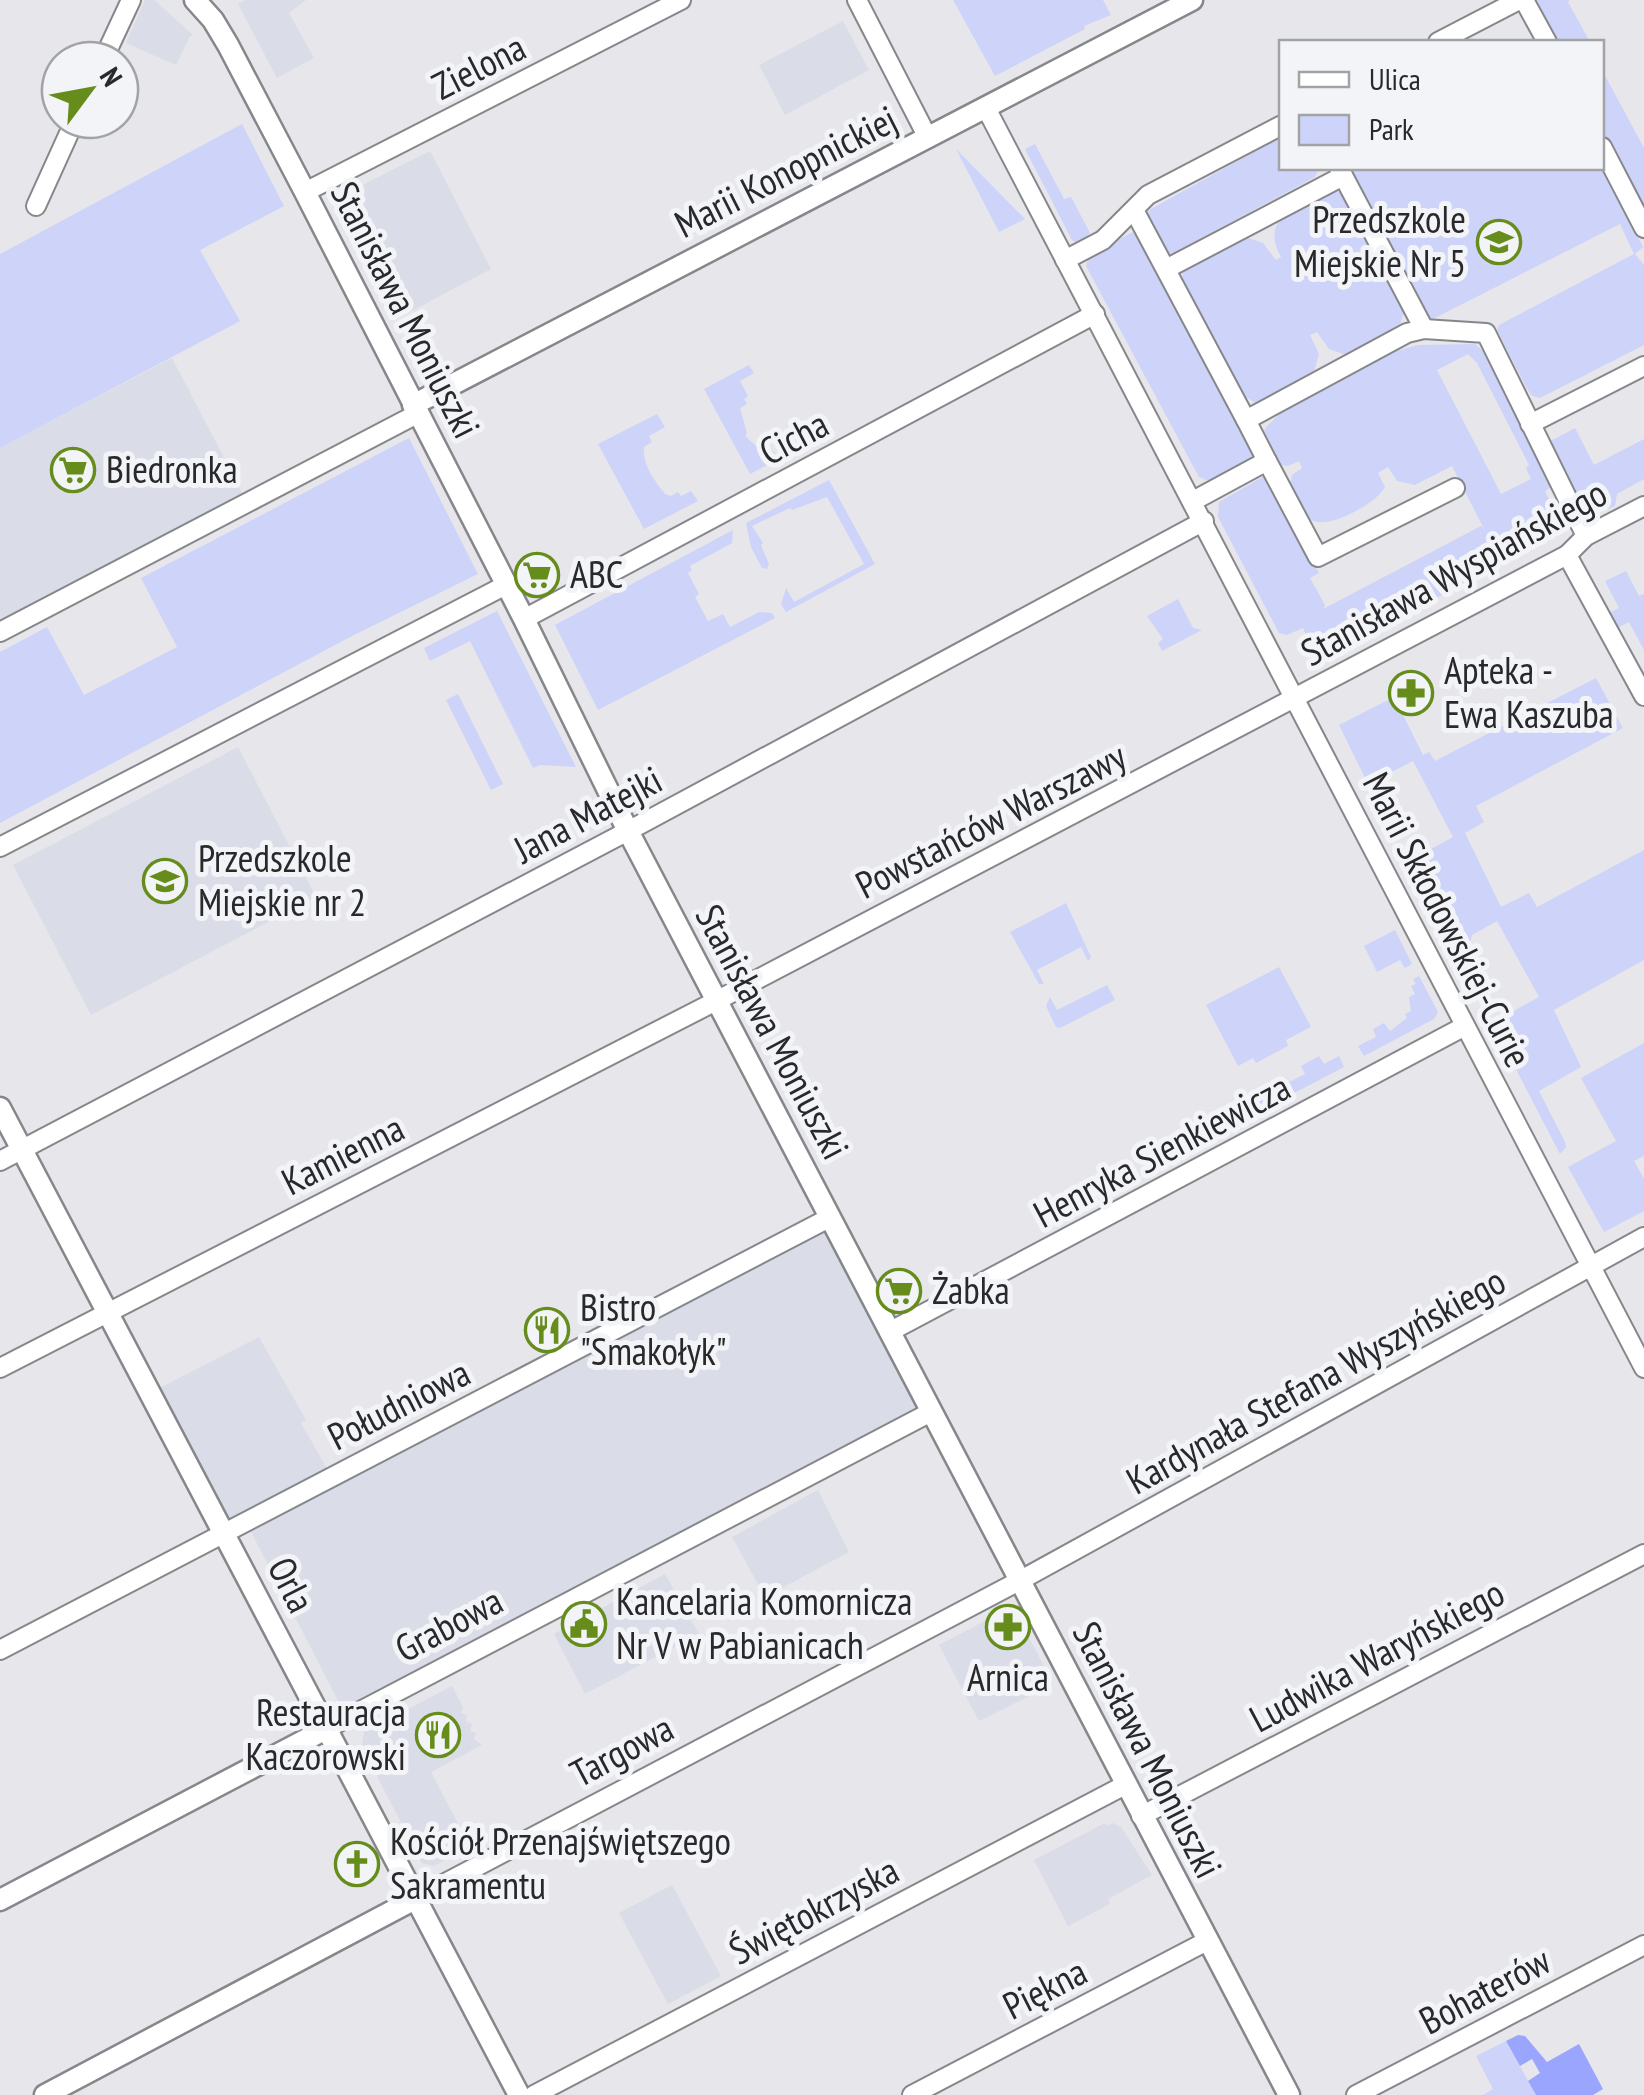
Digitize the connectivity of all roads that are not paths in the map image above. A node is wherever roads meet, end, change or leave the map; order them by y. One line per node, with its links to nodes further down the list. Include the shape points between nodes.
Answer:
1 (131, 0): 7 (street)
2 (196, 0): 16 (street, Stanisława Moniuszki, via 228,45)
3 (682, 0): 16 (street, Zielona)
4 (857, 0): 12 (street)
5 (1192, 0): 10 (street, Marii Konopnickiej)
6 (1521, 0): 8 (street); 9 (street)
7 (112, 40)
8 (1442, 40)
9 (1545, 40)
10 (986, 108): 12 (street, Marii Konopnickiej); 20 (street, Marii Skłodowskiej-Curie)
11 (1279, 127): 18 (street, via 1148,195)
12 (928, 138): 25 (street, Marii Konopnickiej)
13 (66, 140): 17 (street)
14 (1604, 151): 19 (street)
15 (1340, 172): 21 (street); 23 (street)
16 (305, 192): 25 (street, Stanisława Moniuszki)
17 (36, 206)
18 (1134, 210): 20 (street, via 1103,240); 21 (street)
19 (1644, 228)
20 (1066, 260): 22 (street, Marii Skłodowskiej-Curie)
21 (1166, 269): 26 (street)
22 (1095, 314): 30 (street, Marii Skłodowskiej-Curie); 36 (street, Cicha)
23 (1424, 329): 26 (street); 27 (street, via 1486,333)
24 (1644, 366): 27 (street)
25 (415, 409): 35 (street, Stanisława Moniuszki); 37 (street, Marii Konopnickiej)
26 (1246, 420): 28 (street)
27 (1530, 424): 33 (street)
28 (1267, 460): 29 (street, via 1318,557); 30 (street)
29 (1454, 488)
30 (1194, 501): 32 (street, Marii Skłodowskiej-Curie)
31 (1644, 506): 33 (street, Stanisława Wyspiańskiego)
32 (1204, 521): 39 (street, Marii Skłodowskiej-Curie); 40 (street, Jana Matejki)
33 (1586, 536): 34 (street, Stanisława Wyspiańskiego)
34 (1568, 556): 38 (street); 39 (street, Stanisława Wyspiańskiego)
35 (506, 585): 36 (street, Stanisława Moniuszki); 41 (street)
36 (524, 619): 40 (street, Stanisława Moniuszki)
37 (0, 632)
38 (1644, 696)
39 (1296, 697): 42 (street, Powstańców Warszawy); 43 (street, Marii Skłodowskiej-Curie)
40 (628, 831): 42 (street, Stanisława Moniuszki); 45 (street, Jana Matejki)
41 (0, 848)
42 (716, 1001): 47 (street, Stanisława Moniuszki); 50 (street, Kamienna)
43 (1465, 1026): 49 (street, Marii Skłodowskiej-Curie); 51 (street, Henryka Sienkiewicza)
44 (0, 1108): 45 (street, Orla)
45 (23, 1150): 46 (street, Jana Matejki); 50 (street, Orla)
46 (0, 1162)
47 (829, 1218): 51 (street, Stanisława Moniuszki); 55 (street, Południowa)
48 (1644, 1237): 49 (street, Kardynała Stefana Wyszyńskiego)
49 (1590, 1267): 53 (street, Marii Skłodowskiej-Curie); 57 (street, Kardynała Stefana Wyszyńskiego)
50 (107, 1312): 52 (street, Kamienna); 55 (street, Orla)
51 (888, 1332): 54 (street, Stanisława Moniuszki)
52 (0, 1368)
53 (1644, 1368)
54 (930, 1412): 57 (street, Stanisława Moniuszki); 59 (street, Grabowa)
55 (224, 1532): 58 (street, Południowa); 59 (street, Orla)
56 (1644, 1554): 61 (street, Ludwika Waryńskiego)
57 (1019, 1581): 60 (street, Stanisława Moniuszki); 62 (street, Targowa)
58 (0, 1650)
59 (326, 1728): 62 (street, Orla); 63 (street, Grabowa)
60 (1125, 1785): 61 (street, Stanisława Moniuszki); 68 (street, Świętokrzyska)
61 (1141, 1816): 64 (street, Stanisława Moniuszki)
62 (415, 1899): 66 (street, Targowa); 67 (street, Orla)
63 (0, 1900)
64 (1207, 1942): 69 (street, Piękna); 70 (street, Stanisława Moniuszki)
65 (1644, 1945): 71 (street, Bohaterów)
66 (45, 2095)
67 (519, 2095)
68 (534, 2095)
69 (912, 2095)
70 (1289, 2095)
71 (1356, 2095)

